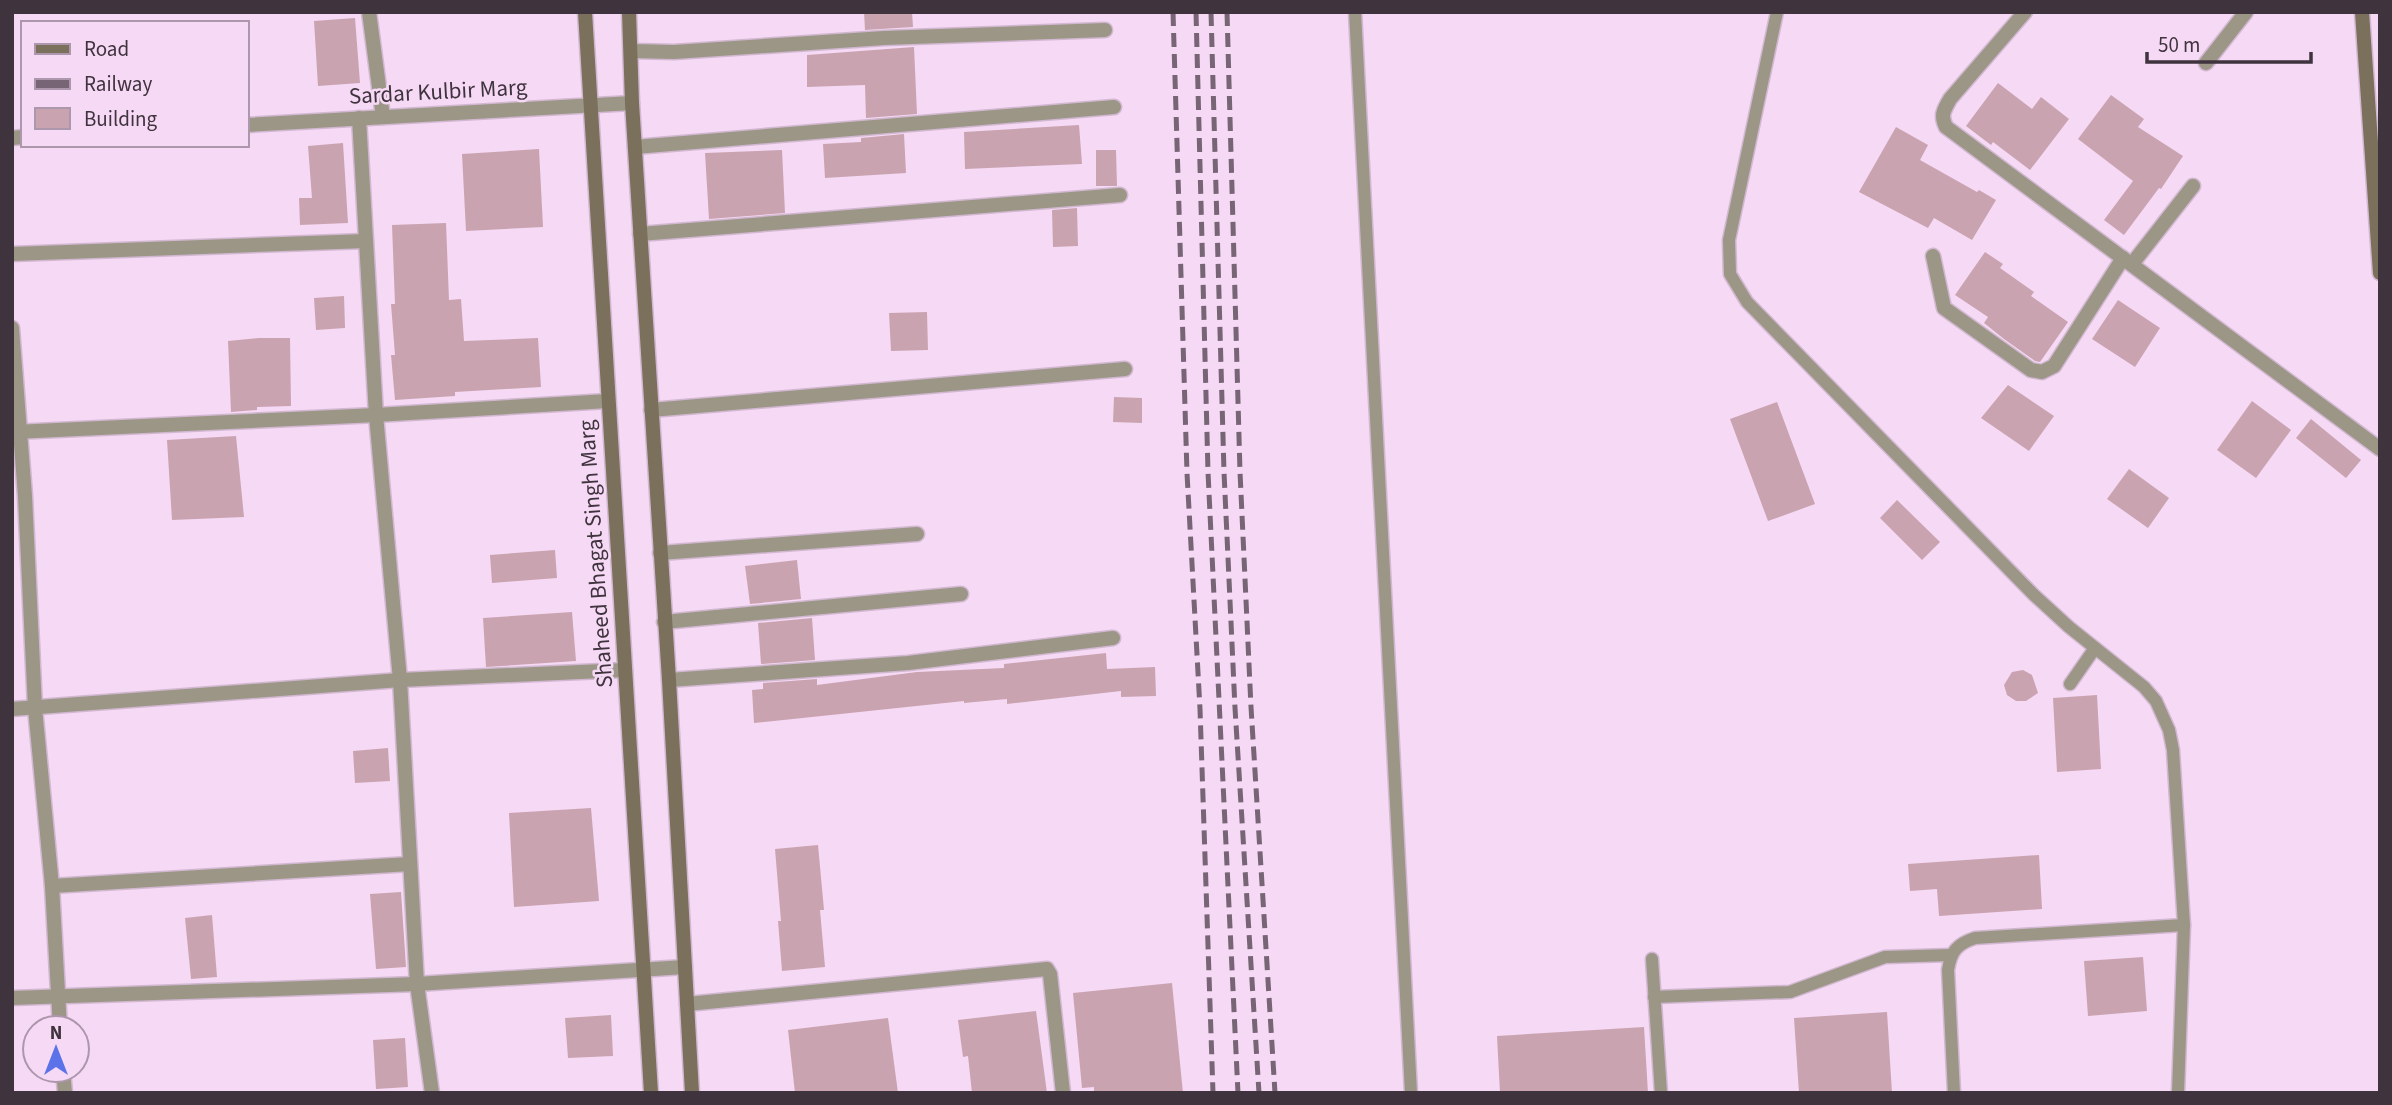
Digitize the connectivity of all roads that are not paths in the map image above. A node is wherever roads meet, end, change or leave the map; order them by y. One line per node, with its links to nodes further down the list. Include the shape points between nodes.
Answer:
1 (369, 12): 15 (street)
2 (585, 12): 13 (street, Shaheed Bhagat Singh Marg)
3 (629, 12): 10 (street)
4 (1355, 12): 64 (lane)
5 (1777, 12): 40 (lane, via 1729,240 1730,274 1738,290 2034,595)
6 (2025, 12): 25 (street, via 1950,99 1942,120 1956,137)
7 (2246, 12): 11 (street)
8 (2362, 12): 26 (street)
9 (1105, 30): 10 (street)
10 (632, 51): 12 (street)
11 (2206, 63)
12 (632, 103): 13 (street, Sardar Kulbir Marg); 18 (street)
13 (592, 106): 15 (street, Sardar Kulbir Marg); 29 (street, Shaheed Bhagat Singh Marg)
14 (1114, 107): 18 (street)
15 (383, 117): 16 (street, Sardar Kulbir Marg)
16 (359, 118): 17 (street, Sardar Kulbir Marg); 22 (street)
17 (248, 125)
18 (635, 147): 21 (street)
19 (2193, 186): 25 (street)
20 (1119, 195): 21 (street)
21 (640, 234): 30 (street)
22 (366, 241): 23 (street); 31 (street)
23 (12, 254)
24 (1933, 256): 25 (street, via 1944,308 2031,370 2042,372 2054,366)
25 (2127, 261): 33 (street)
26 (2380, 273)
27 (12, 328): 32 (street)
28 (1125, 369): 30 (street)
29 (608, 401): 31 (street); 41 (street, Shaheed Bhagat Singh Marg)
30 (651, 410): 36 (street)
31 (376, 415): 32 (street); 42 (street)
32 (16, 432): 35 (street)
33 (2380, 449)
34 (917, 534): 36 (street)
35 (19, 536): 45 (street)
36 (660, 553): 38 (street)
37 (961, 594): 38 (street)
38 (664, 622): 43 (street)
39 (1113, 638): 43 (street, via 908,663)
40 (2095, 648): 44 (lane); 49 (lane, via 2144,687 2166,722)
41 (625, 670): 42 (street); 53 (street, Shaheed Bhagat Singh Marg)
42 (400, 680): 45 (street); 47 (street)
43 (669, 680): 52 (street)
44 (2070, 684)
45 (35, 708): 46 (street); 48 (street)
46 (12, 709)
47 (410, 864): 48 (street); 54 (street)
48 (52, 886): 55 (street)
49 (2185, 925): 50 (lane, via 1975,938 1961,943); 67 (lane)
50 (1951, 955): 57 (lane, via 1885,957 1790,992); 66 (lane)
51 (1652, 958): 57 (lane)
52 (685, 967): 53 (street); 58 (street)
53 (644, 971): 54 (street); 61 (street, Shaheed Bhagat Singh Marg)
54 (417, 984): 55 (street); 60 (street)
55 (57, 996): 56 (street); 59 (street)
56 (12, 998)
57 (1654, 998): 65 (lane)
58 (687, 1004): 62 (street); 63 (street, via 1047,969)
59 (59, 1014)
60 (432, 1093)
61 (651, 1093)
62 (692, 1093)
63 (1063, 1093)
64 (1411, 1093)
65 (1661, 1093)
66 (1954, 1093)
67 (2178, 1093)

